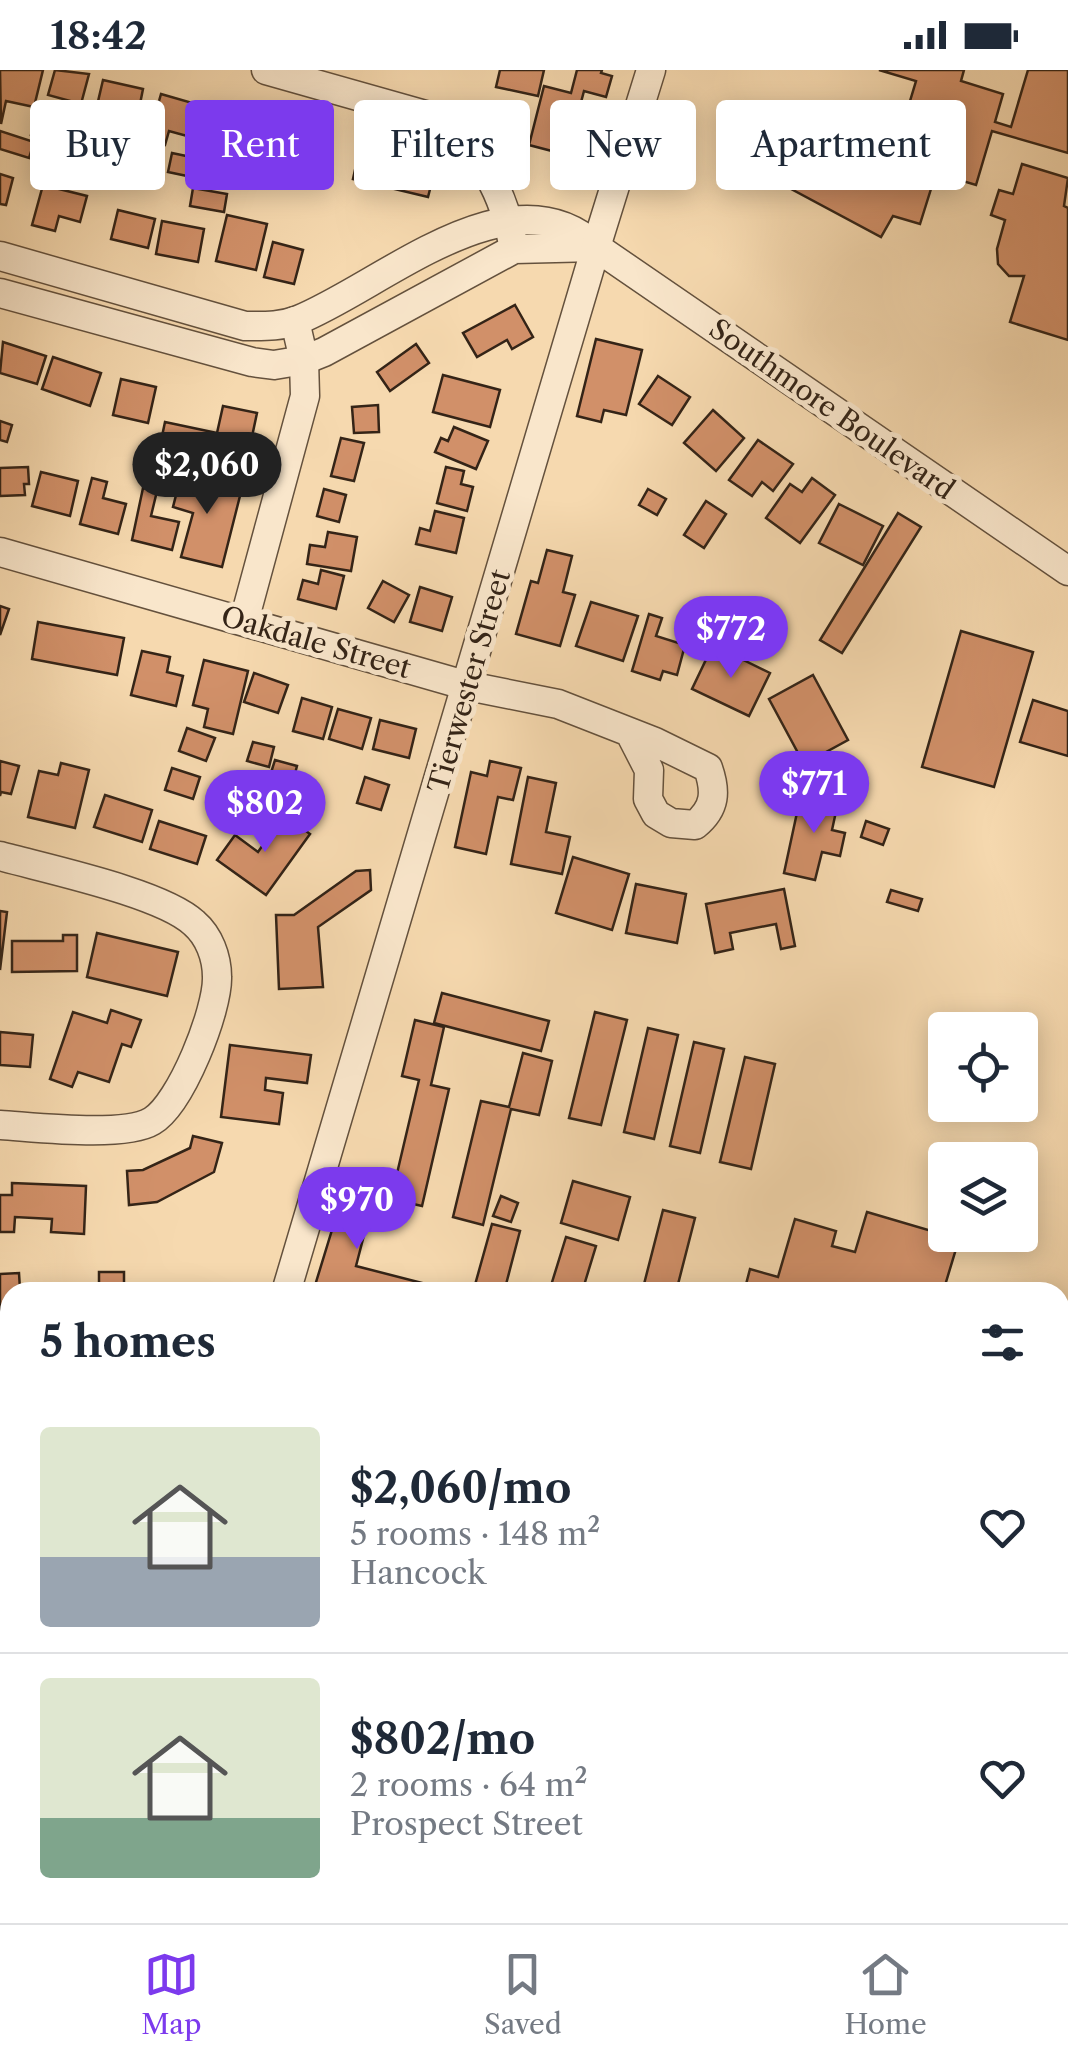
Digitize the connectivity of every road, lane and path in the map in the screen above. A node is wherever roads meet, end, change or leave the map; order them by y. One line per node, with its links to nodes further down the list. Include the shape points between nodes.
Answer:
1 (266, 70): 3 (street, via 446,124 493,180)
2 (652, 70): 4 (street, Tierwester Street)
3 (511, 235): 4 (street, Southmore Boulevard, via 548,221 578,230); 7 (street, Southmore Boulevard, via 468,230); 8 (street)
4 (596, 246): 10 (street, Southmore Boulevard); 12 (street, Tierwester Street)
5 (0, 256): 7 (street, Southmore Boulevard, via 245,326)
6 (0, 293): 8 (street, via 218,355 274,365)
7 (295, 322): 8 (street)
8 (304, 360): 11 (street, via 306,396)
9 (0, 552): 11 (street, Oakdale Street)
10 (1068, 571)
11 (244, 621): 12 (street, Oakdale Street)
12 (468, 686): 13 (street, Oakdale Street, via 558,704); 16 (street, Tierwester Street)
13 (630, 732)
14 (0, 856): 15 (street, via 154,900 191,920 206,934 218,975 184,1079 152,1121 84,1130)
15 (0, 1124)
16 (289, 1282)

